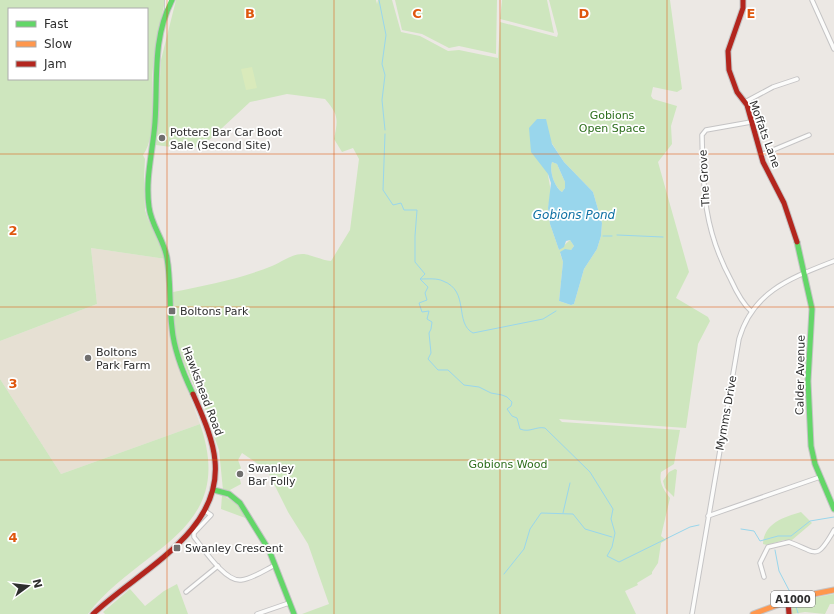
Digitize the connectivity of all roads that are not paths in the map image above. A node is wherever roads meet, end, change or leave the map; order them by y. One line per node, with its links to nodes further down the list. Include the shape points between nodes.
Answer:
1 (167, 0): 5 (street)
2 (172, 0): 5 (street)
3 (743, 0): 8 (street, Moffats Lane, via 743,8 727,60 734,87)
4 (812, 0): 6 (street)
5 (167, 8): 16 (street, Hawkshead Road, via 156,69 155,120 147,180 148,200 150,215 168,262 170,325 177,353 212,446 216,470)
6 (834, 49)
7 (797, 79): 8 (street, via 773,86)
8 (745, 102): 9 (street, Moffats Lane)
9 (751, 122): 11 (street, Moffats Lane); 14 (street, The Grove, via 706,130 702,135 703,189 710,228 727,274)
10 (809, 135): 11 (street)
11 (761, 155): 13 (street, Moffats Lane, via 789,214)
12 (834, 261): 13 (street, Mymms Drive)
13 (804, 274): 14 (street, Mymms Drive, via 773,290); 15 (street, Calder Avenue, via 812,309 808,381 810,438)
14 (751, 311): 21 (street, Mymms Drive, via 744,322 739,339)
15 (820, 477): 17 (street, Calder Avenue); 21 (street)
16 (214, 490): 18 (street, Hawkshead Road); 23 (street, via 229,494 240,503 266,544)
17 (834, 509)
18 (205, 511): 20 (street); 30 (street, Hawkshead Road, via 194,527 178,542)
19 (215, 511): 20 (street)
20 (211, 515): 24 (street, via 193,535)
21 (708, 516): 33 (street, Mymms Drive)
22 (834, 530): 25 (street, via 824,548 817,552 810,552 789,542 768,547 760,563)
23 (275, 565): 24 (street, via 240,580 228,577); 29 (street)
24 (218, 566): 27 (street)
25 (764, 578)
26 (834, 590): 28 (street, A1000)
27 (186, 592)
28 (788, 601): 34 (street, A1000); 35 (street)
29 (289, 603): 31 (street); 32 (street)
30 (93, 614)
31 (257, 614)
32 (294, 614)
33 (692, 614)
34 (753, 614)
35 (789, 614)

